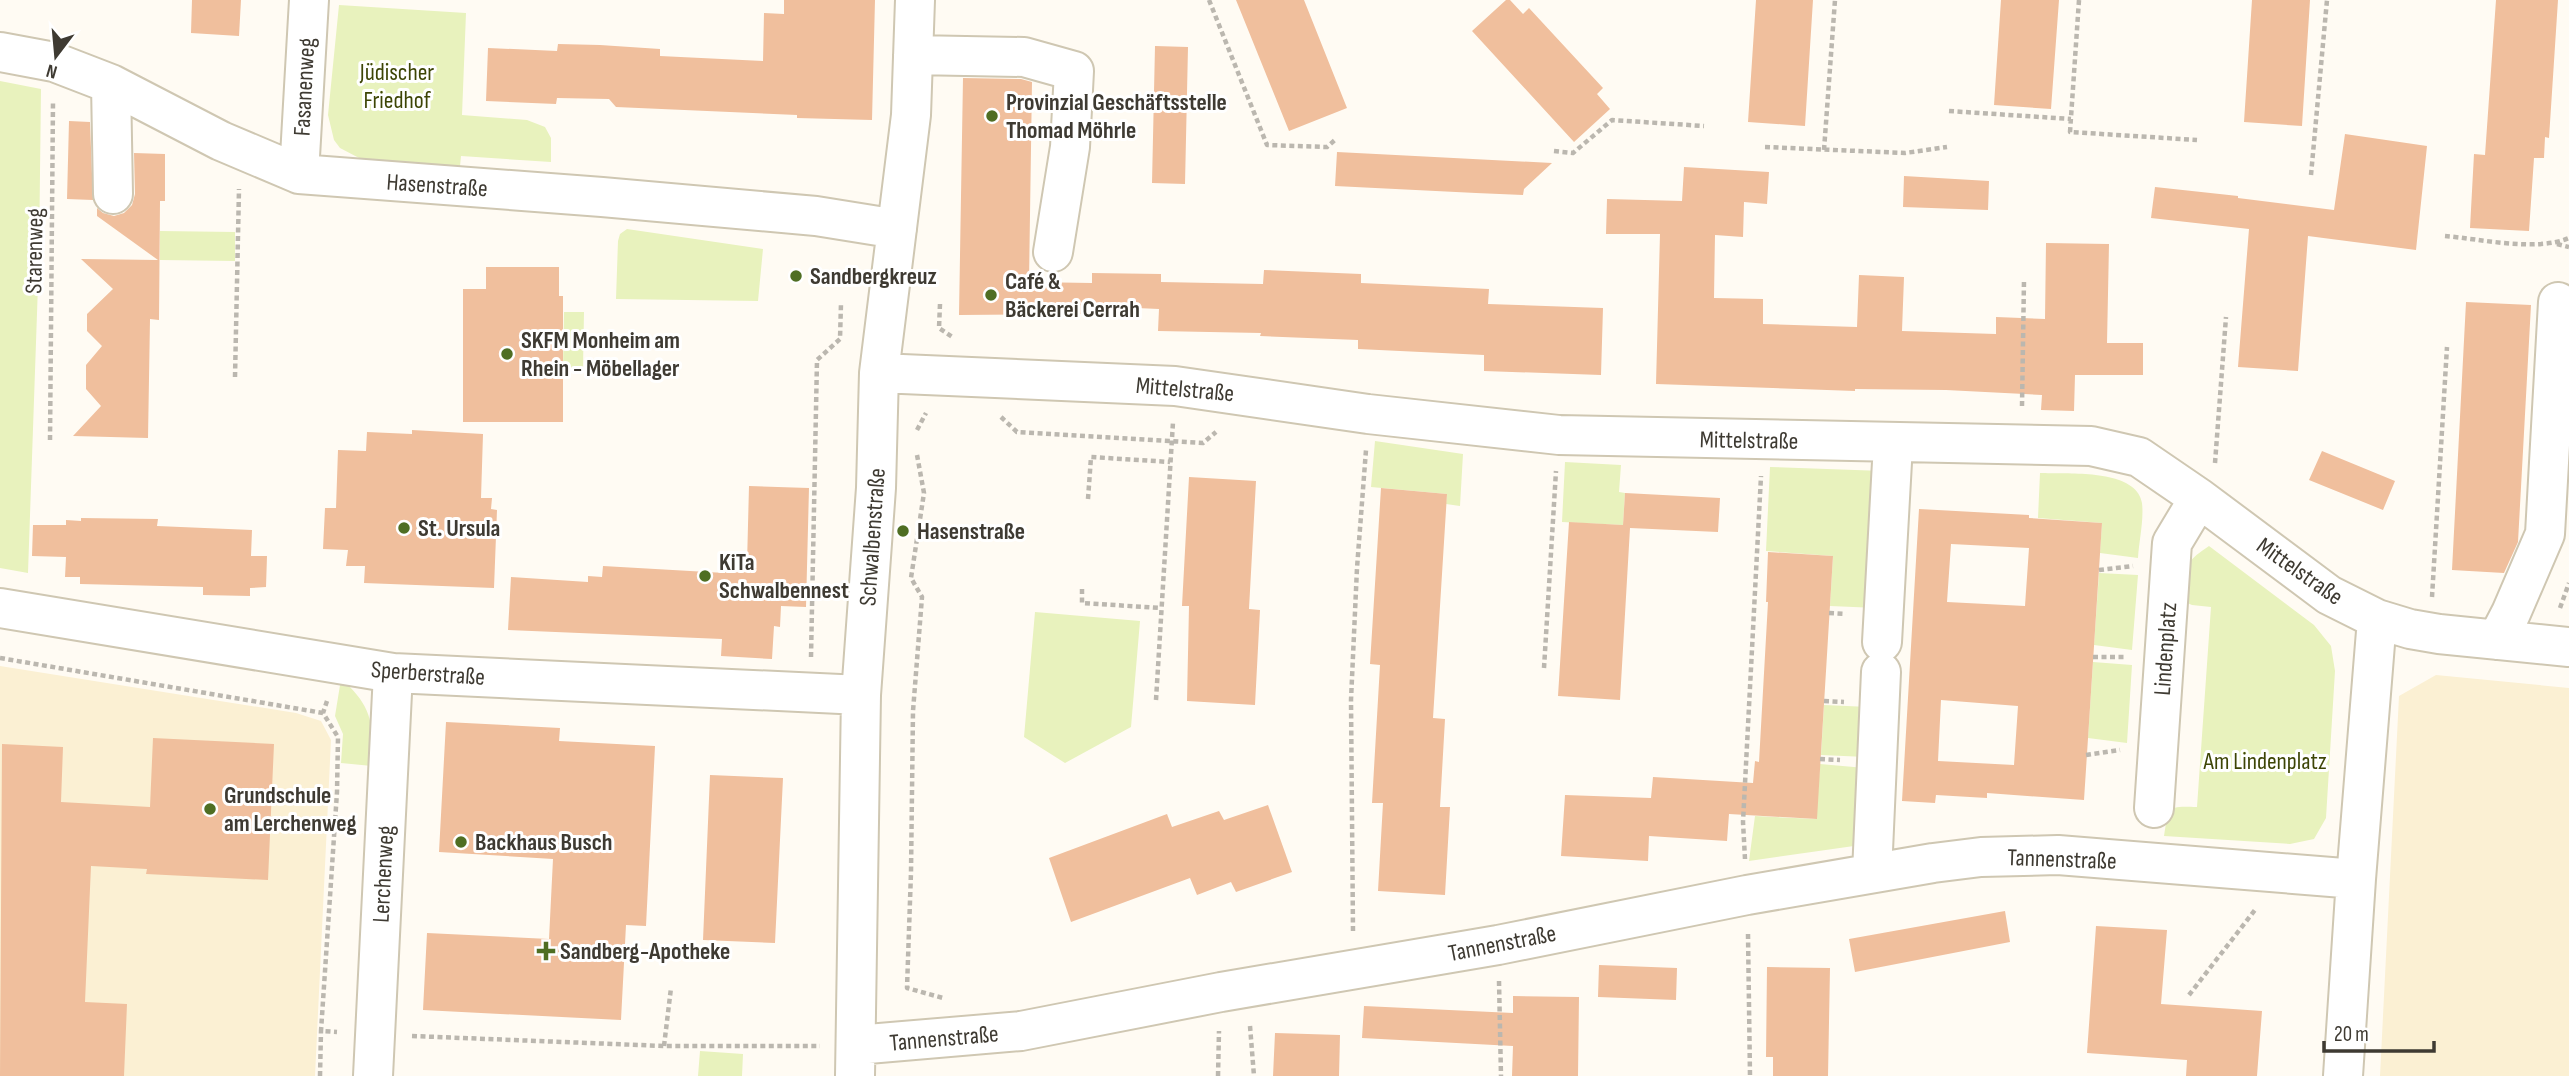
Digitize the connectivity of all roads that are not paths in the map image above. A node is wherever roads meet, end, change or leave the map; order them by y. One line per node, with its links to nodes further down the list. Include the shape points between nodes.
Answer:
1 (309, 0): 6 (street, Fasanenweg)
2 (915, 0): 4 (street, Schwalbenstraße)
3 (0, 51): 5 (street, Hasenstraße, via 54,62)
4 (913, 55): 8 (street, Schwalbenstraße, via 911,115); 9 (street, via 1024,57 1074,71 1070,147)
5 (111, 84): 6 (street, Hasenstraße); 7 (street)
6 (299, 174): 8 (street, Hasenstraße, via 816,216)
7 (113, 194)
8 (897, 229): 11 (street, Schwalbenstraße)
9 (1053, 252)
10 (2558, 302): 16 (street, via 2545,534)
11 (879, 373): 12 (street, Mittelstraße, via 1175,386 1559,435); 19 (street, Schwalbenstraße)
12 (1893, 444): 13 (street, Mittelstraße, via 2091,446 2139,457); 21 (street)
13 (2207, 485): 15 (street, Mittelstraße, via 2329,595); 20 (street, Lindenplatz, via 2172,543)
14 (0, 608): 18 (street, Sperberstraße)
15 (2377, 620): 16 (street, Mittelstraße, via 2439,634); 22 (street)
16 (2497, 640): 17 (street, Mittelstraße)
17 (2569, 647)
18 (393, 673): 19 (street, Sperberstraße); 24 (street, Lerchenweg)
19 (861, 695): 23 (street, Schwalbenstraße)
20 (2154, 807)
21 (1872, 873): 22 (street, Tannenstraße, via 1994,857 2058,855); 23 (street, Tannenstraße)
22 (2356, 879): 25 (street)
23 (855, 1061)
24 (373, 1076)
25 (2343, 1076)

